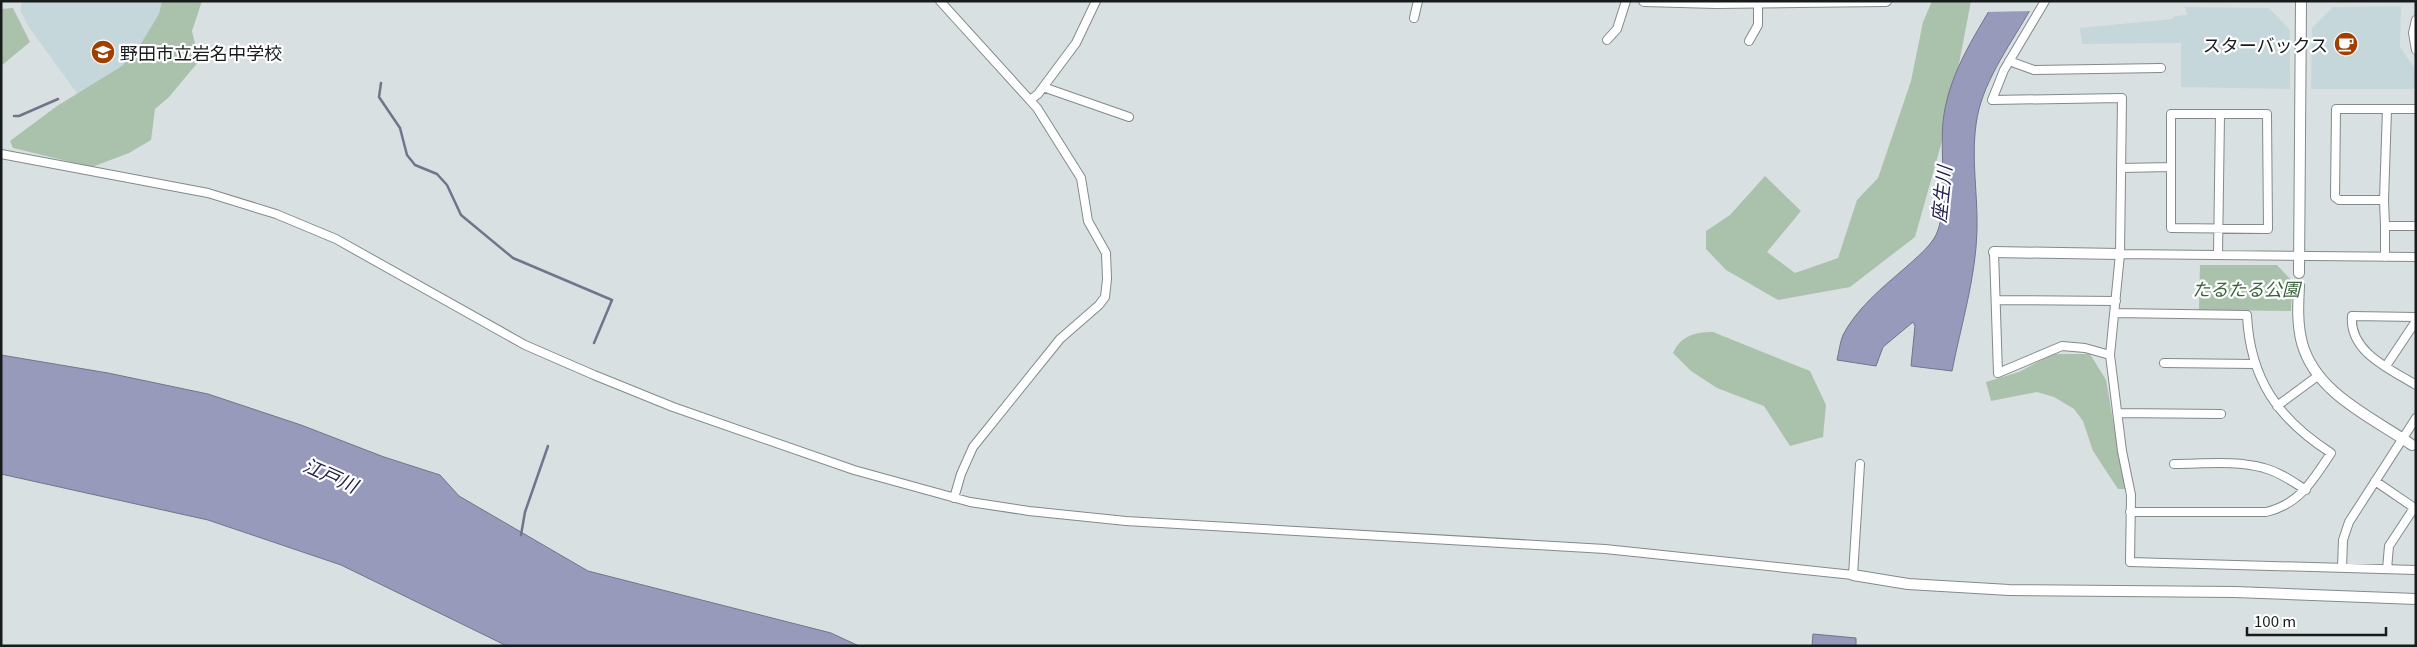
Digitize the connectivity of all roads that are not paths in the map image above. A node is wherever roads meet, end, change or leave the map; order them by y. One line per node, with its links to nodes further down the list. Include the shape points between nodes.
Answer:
1 (940, 1): 19 (street)
2 (1096, 1): 18 (street, via 1078,39)
3 (1418, 1): 11 (street)
4 (1626, 1): 13 (street, via 1617,29)
5 (1644, 1): 10 (street)
6 (1886, 1): 9 (street)
7 (2045, 1): 16 (street)
8 (2301, 1): 34 (street)
9 (1800, 2): 10 (street)
10 (1758, 3): 14 (street, via 1758,25)
11 (1414, 18)
12 (2416, 20): 15 (street, via 2413,34)
13 (1607, 40)
14 (1749, 40)
15 (2416, 50)
16 (2009, 61): 17 (street, via 2034,70); 26 (street, via 1992,100 2122,98)
17 (2161, 68)
18 (1043, 87): 19 (street); 23 (street)
19 (1030, 100): 60 (street, via 1081,178 1088,221 1106,253 1107,289 1099,305 1060,339 973,447)
20 (2387, 109): 21 (street); 27 (street); 27 (street, via 2336,109 2335,197 2339,200)
21 (2416, 109)
22 (2220, 114): 25 (street, via 2171,114); 30 (street); 30 (street, via 2267,114 2268,229)
23 (1129, 117)
24 (1, 154): 60 (street, via 208,193 276,214 336,238 525,345 594,375 854,470)
25 (2171, 167): 26 (street); 30 (street, via 2171,228)
26 (2121, 168): 32 (street)
27 (2384, 200): 28 (street)
28 (2386, 226): 29 (street); 35 (street)
29 (2416, 226)
30 (2218, 229): 33 (street)
31 (1994, 252): 32 (street); 39 (street)
32 (2120, 254): 33 (street); 40 (street)
33 (2218, 255): 34 (street)
34 (2300, 255): 35 (street); 37 (street)
35 (2384, 257): 36 (street)
36 (2416, 257)
37 (2299, 274): 38 (street)
38 (2299, 286): 48 (street, via 2302,344)
39 (1996, 300): 40 (street); 44 (street, via 1998,373 2062,346)
40 (2116, 301): 41 (street)
41 (2115, 314): 44 (street); 46 (street, via 2247,315)
42 (2416, 317): 47 (street, via 2352,316 2352,330 2360,346)
43 (2416, 321): 47 (street)
44 (2110, 354): 51 (street)
45 (2164, 363): 46 (street)
46 (2255, 364): 50 (street)
47 (2386, 366): 49 (street)
48 (2318, 375): 50 (street); 54 (street, via 2340,397)
49 (2416, 385)
50 (2277, 406): 59 (street, via 2296,428 2331,453)
51 (2118, 413): 52 (street); 62 (street, via 2131,495)
52 (2221, 414)
53 (2416, 418): 54 (street)
54 (2403, 438): 55 (street); 58 (street)
55 (2414, 446)
56 (1860, 464): 66 (street)
57 (2174, 464): 59 (street, via 2249,465 2286,477)
58 (2375, 481): 61 (street); 63 (street, via 2345,531)
59 (2306, 490): 62 (street, via 2290,504 2266,512)
60 (954, 498): 66 (street, via 1029,511 1126,521 1605,549)
61 (2415, 508): 64 (street, via 2389,546)
62 (2130, 512): 63 (street, via 2130,562)
63 (2342, 568): 64 (street)
64 (2387, 569): 65 (street)
65 (2416, 570)
66 (1853, 575): 67 (street, via 1908,584 2009,590 2225,592)
67 (2416, 599)

